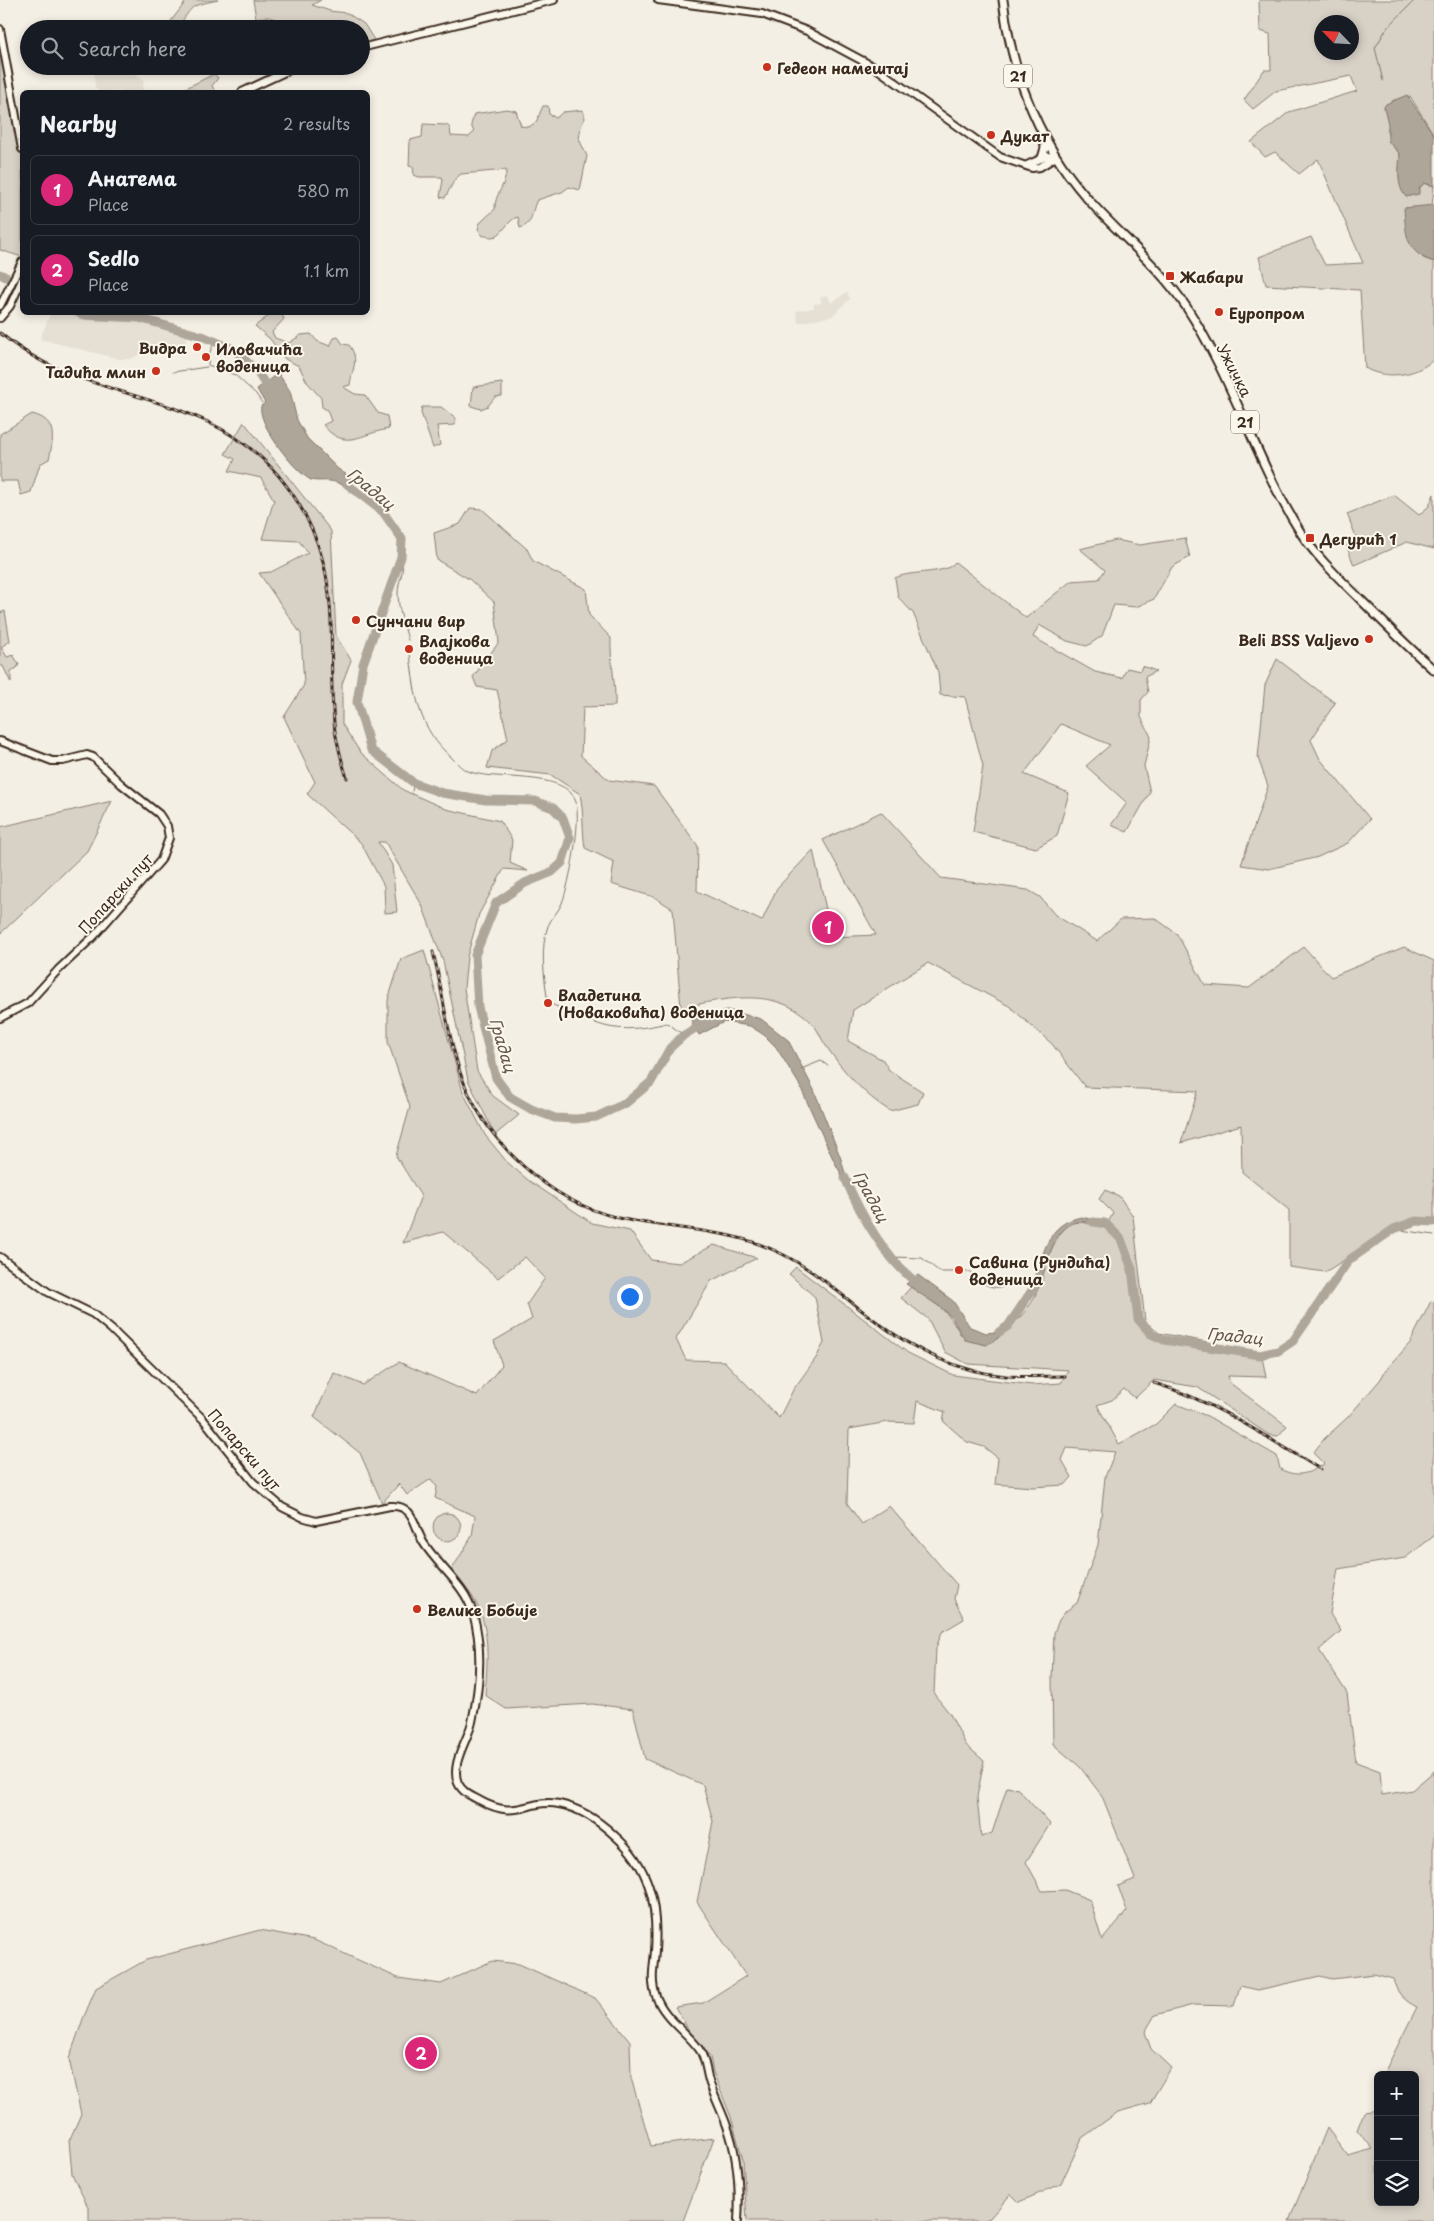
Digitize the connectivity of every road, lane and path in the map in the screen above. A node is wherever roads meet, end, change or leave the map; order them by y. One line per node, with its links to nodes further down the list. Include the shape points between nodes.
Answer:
1 (554, 0): 5 (street)
2 (658, 0): 12 (street, via 762,14 814,34 876,68 1000,158)
3 (1003, 0): 8 (main road, 21, via 1014,64)
4 (0, 29): 9 (street)
5 (370, 46)
6 (279, 75): 7 (street)
7 (246, 90)
8 (1042, 130): 10 (main road, 21); 11 (main road, via 1045,148)
9 (20, 138)
10 (1056, 157): 11 (street); 12 (street, via 1040,167); 17 (main road, Ужичка / 21, via 1083,193 1158,272 1187,308 1226,380 1285,505 1308,543 1350,589)
11 (1042, 158): 12 (street)
12 (1023, 166)
13 (20, 266): 15 (street)
14 (20, 285): 16 (street)
15 (0, 306)
16 (0, 318)
17 (1434, 670)
18 (0, 741): 19 (street, Попарски пут, via 52,761 94,757 159,814 167,826 169,838 162,860 94,936 28,1003)
19 (0, 1018)
20 (0, 1257): 21 (street, Попарски пут, via 48,1292 93,1314 111,1329 198,1414 253,1482 282,1507 316,1521 390,1506 401,1506 410,1512 428,1549 470,1603 478,1635 477,1693 470,1729 456,1768 458,1783 467,1793 498,1808 514,1810 554,1803 582,1813 618,1838 638,1862 648,1879 652,1896 656,1996 670,2018 702,2054 728,2128 735,2160)
21 (738, 2221)

